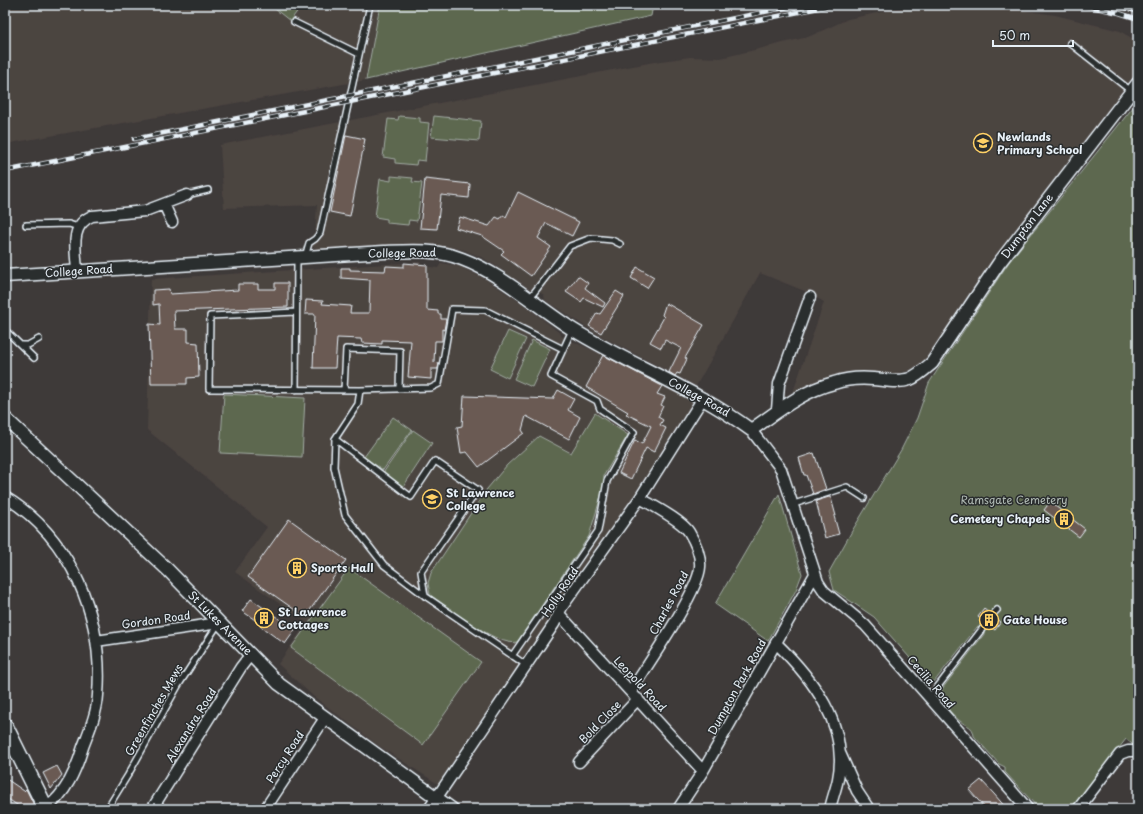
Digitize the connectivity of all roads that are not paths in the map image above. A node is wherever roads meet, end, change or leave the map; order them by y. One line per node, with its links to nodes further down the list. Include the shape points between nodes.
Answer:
1 (370, 5): 4 (lane)
2 (294, 22): 4 (lane)
3 (1070, 43): 5 (lane)
4 (359, 54): 13 (lane, via 320,233 309,243)
5 (1135, 87): 30 (street, Dumpton Lane, via 1028,224 932,362 922,372 909,379 853,379 833,383)
6 (208, 190): 7 (lane)
7 (188, 195): 8 (street)
8 (164, 204): 9 (street); 11 (street, via 146,211 92,216)
9 (172, 222)
10 (26, 225): 11 (lane, via 69,224)
11 (78, 227): 14 (street, via 75,235)
12 (620, 244): 17 (lane, via 612,240 592,238 570,246)
13 (301, 259): 14 (street, College Road); 17 (street, College Road, via 416,251 443,253 479,266); 18 (lane)
14 (77, 271): 15 (street, College Road)
15 (5, 276)
16 (810, 297): 30 (street, via 779,384)
17 (528, 300): 19 (street, College Road)
18 (296, 312): 26 (lane); 26 (lane, via 210,316 209,389)
19 (572, 329): 23 (lane); 29 (street, College Road)
20 (5, 330): 22 (lane)
21 (39, 339): 22 (lane, via 28,345)
22 (21, 345): 24 (lane)
23 (563, 349): 25 (lane, via 485,310 452,309 439,384 432,388); 48 (lane, via 551,376 597,401 600,409 634,432 607,481 598,531)
24 (34, 358)
25 (399, 389): 27 (lane, via 400,351 346,349); 28 (lane)
26 (296, 390): 27 (lane)
27 (344, 390): 28 (lane)
28 (360, 390): 33 (lane, via 358,404)
29 (704, 398): 32 (street, College Road); 35 (street, Holly Road)
30 (777, 410): 32 (street)
31 (5, 418): 43 (street, St Lukes Avenue, via 168,570)
32 (751, 430): 37 (street, College Road, via 781,469)
33 (335, 439): 39 (lane, via 334,467 345,515 384,564); 39 (lane, via 412,497 435,461 478,490 421,572)
34 (5, 497): 45 (street, via 35,519 59,545 87,602)
35 (640, 498): 41 (street, Holly Road); 50 (street, Charles Road, via 688,531 694,542 700,567 689,597)
36 (864, 498): 37 (lane, via 847,487)
37 (794, 504): 38 (street, College Road)
38 (815, 574): 46 (street, Dumpton Park Road); 51 (street, Cecilia Road, via 824,591 865,625)
39 (425, 596): 48 (lane)
40 (997, 610): 42 (lane)
41 (559, 614): 49 (street, Holly Road); 50 (street, Leopold Road)
42 (992, 615)
43 (219, 622): 45 (street, Gordon Road); 47 (street, St Lukes Avenue); 61 (lane, Greenfinches Mews, via 178,686)
44 (986, 624): 51 (lane)
45 (96, 640): 60 (street, via 99,665 98,696 92,722 74,774 57,799)
46 (776, 643): 56 (street, via 817,689 835,730); 58 (street, Dumpton Park Road)
47 (251, 654): 53 (street, St Lukes Avenue, via 279,684); 62 (street, Alexandra Road)
48 (512, 656): 49 (lane)
49 (526, 665): 59 (street, Holly Road)
50 (631, 691): 52 (street, Leopold Road)
51 (929, 698): 69 (street, Cecilia Road)
52 (638, 700): 57 (street, Bold Close); 58 (street, Leopold Road)
53 (325, 718): 59 (street, St Lukes Avenue); 63 (street, Percy Road)
54 (5, 726): 60 (main road)
55 (1138, 751): 70 (street, via 1120,754)
56 (839, 752): 67 (street, via 838,778); 68 (street, via 857,791)
57 (579, 762)
58 (703, 771): 66 (street, Dumpton Park Road)
59 (436, 798): 64 (street, Holly Road); 65 (street, St Lukes Avenue)
60 (46, 809)
61 (107, 809)
62 (152, 809)
63 (266, 809)
64 (429, 809)
65 (452, 809)
66 (678, 809)
67 (830, 809)
68 (869, 809)
69 (1028, 809)
70 (1078, 809)

